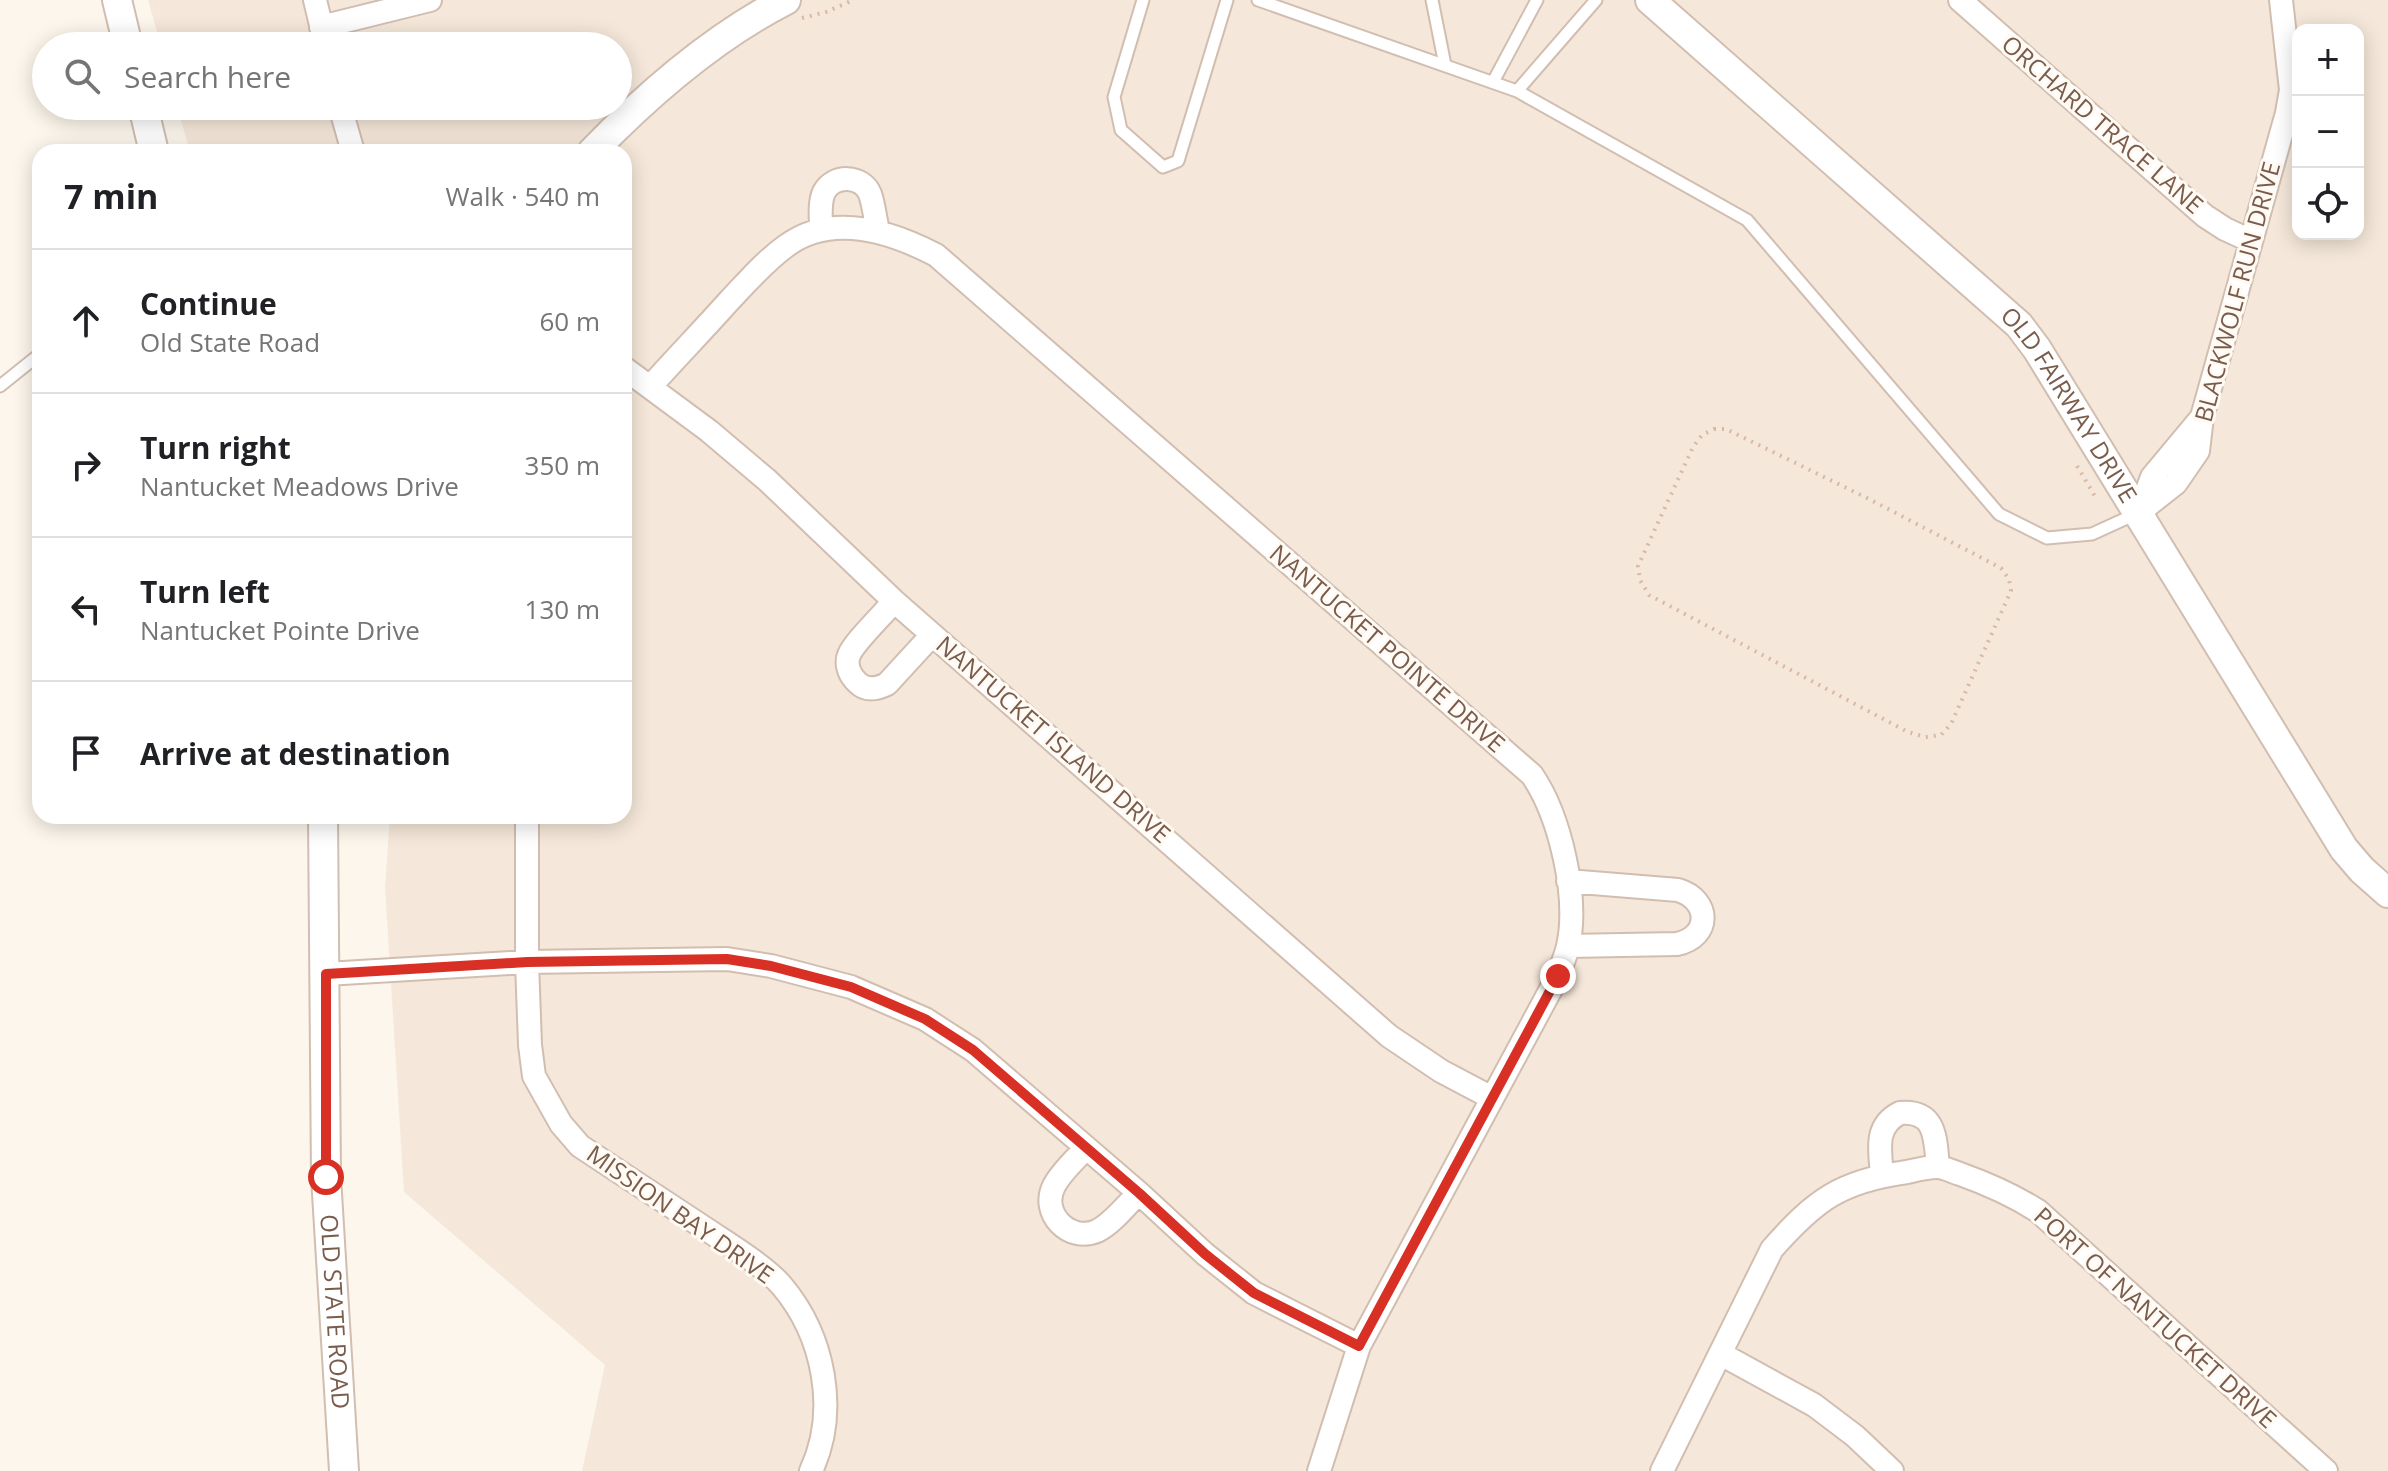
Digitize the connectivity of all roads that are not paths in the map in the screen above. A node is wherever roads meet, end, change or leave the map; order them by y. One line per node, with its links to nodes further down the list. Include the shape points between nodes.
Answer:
1 (117, 0): 14 (street)
2 (315, 0): 15 (street)
3 (430, 0): 16 (street)
4 (1143, 0): 5 (lane, via 1114,97 1121,130 1163,167 1178,161)
5 (1227, 0)
6 (1258, 0): 17 (lane)
7 (1432, 0): 17 (lane)
8 (1537, 0): 18 (lane)
9 (1596, 0): 19 (lane)
10 (1650, 0): 34 (street, OLD FAIRWAY DRIVE, via 2019,325)
11 (1960, 0): 29 (street, ORCHARD TRACE LANE, via 2205,216)
12 (2281, 0): 29 (street, BLACKWOLF RUN DRIVE, via 2291,90)
13 (792, 10): 20 (street, via 766,10 710,48)
14 (125, 32)
15 (323, 32)
16 (336, 32)
17 (1445, 65): 18 (lane)
18 (1493, 82): 19 (lane)
19 (1517, 91): 34 (lane, via 1747,220 1999,514 2047,538 2092,534)
20 (632, 113)
21 (146, 120): 24 (street)
22 (344, 120): 25 (street)
23 (624, 120): 26 (street)
24 (152, 144)
25 (351, 144)
26 (600, 144)
27 (821, 230): 28 (street, NANTUCKET POINTE DRIVE); 28 (street, via 824,192 837,181 850,179 870,195); 33 (street, NANTUCKET POINTE DRIVE, via 788,244 759,269)
28 (878, 231): 39 (street, NANTUCKET POINTE DRIVE, via 936,255 1532,775 1553,813)
29 (2251, 241): 34 (street, BLACKWOLF RUN DRIVE, via 2202,417 2198,451 2176,483)
30 (32, 360): 32 (lane)
31 (632, 374): 33 (street, NANTUCKET ISLAND DRIVE)
32 (1, 383)
33 (650, 387): 35 (street, NANTUCKET ISLAND DRIVE, via 767,480)
34 (2138, 513): 40 (street, OLD FAIRWAY DRIVE, via 2344,849)
35 (894, 601): 36 (street, NANTUCKET ISLAND DRIVE); 36 (street, via 849,654 855,682 871,689 887,684)
36 (932, 635): 44 (street, NANTUCKET ISLAND DRIVE, via 1389,1036)
37 (323, 824): 43 (street, OLD STATE ROAD)
38 (526, 824): 42 (street, MISSION BAY DRIVE)
39 (1568, 881): 41 (street, NANTUCKET POINTE DRIVE); 41 (street, via 1678,890 1696,900 1703,917 1700,929 1677,944)
40 (2388, 893)
41 (1568, 946): 44 (street, NANTUCKET POINTE DRIVE, via 1558,976)
42 (527, 962): 43 (street); 45 (street, via 727,959 851,987 925,1019 973,1050); 52 (street, MISSION BAY DRIVE, via 534,1076 561,1124 580,1146 780,1284 803,1314 824,1380 825,1424)
43 (326, 974): 51 (street, OLD STATE ROAD, via 326,1177)
44 (1492, 1098): 49 (street, NANTUCKET POINTE DRIVE)
45 (1086, 1148): 48 (street); 48 (street, via 1052,1188 1052,1211 1060,1225 1093,1233)
46 (1938, 1167): 47 (street, PORT OF NANTUCKET DRIVE); 47 (street, via 1932,1127 1918,1114 1900,1113 1884,1124 1881,1133); 56 (street, PORT OF NANTUCKET DRIVE, via 1984,1182 2038,1211)
47 (1882, 1175): 50 (street, PORT OF NANTUCKET DRIVE, via 1814,1205 1792,1226 1772,1249)
48 (1139, 1193): 49 (street, via 1254,1293)
49 (1359, 1346): 53 (street, NANTUCKET POINTE DRIVE)
50 (1721, 1354): 54 (street, PORT OF NANTUCKET DRIVE); 55 (street, via 1814,1405)
51 (344, 1471)
52 (811, 1471)
53 (1319, 1471)
54 (1662, 1471)
55 (1892, 1471)
56 (2326, 1471)

